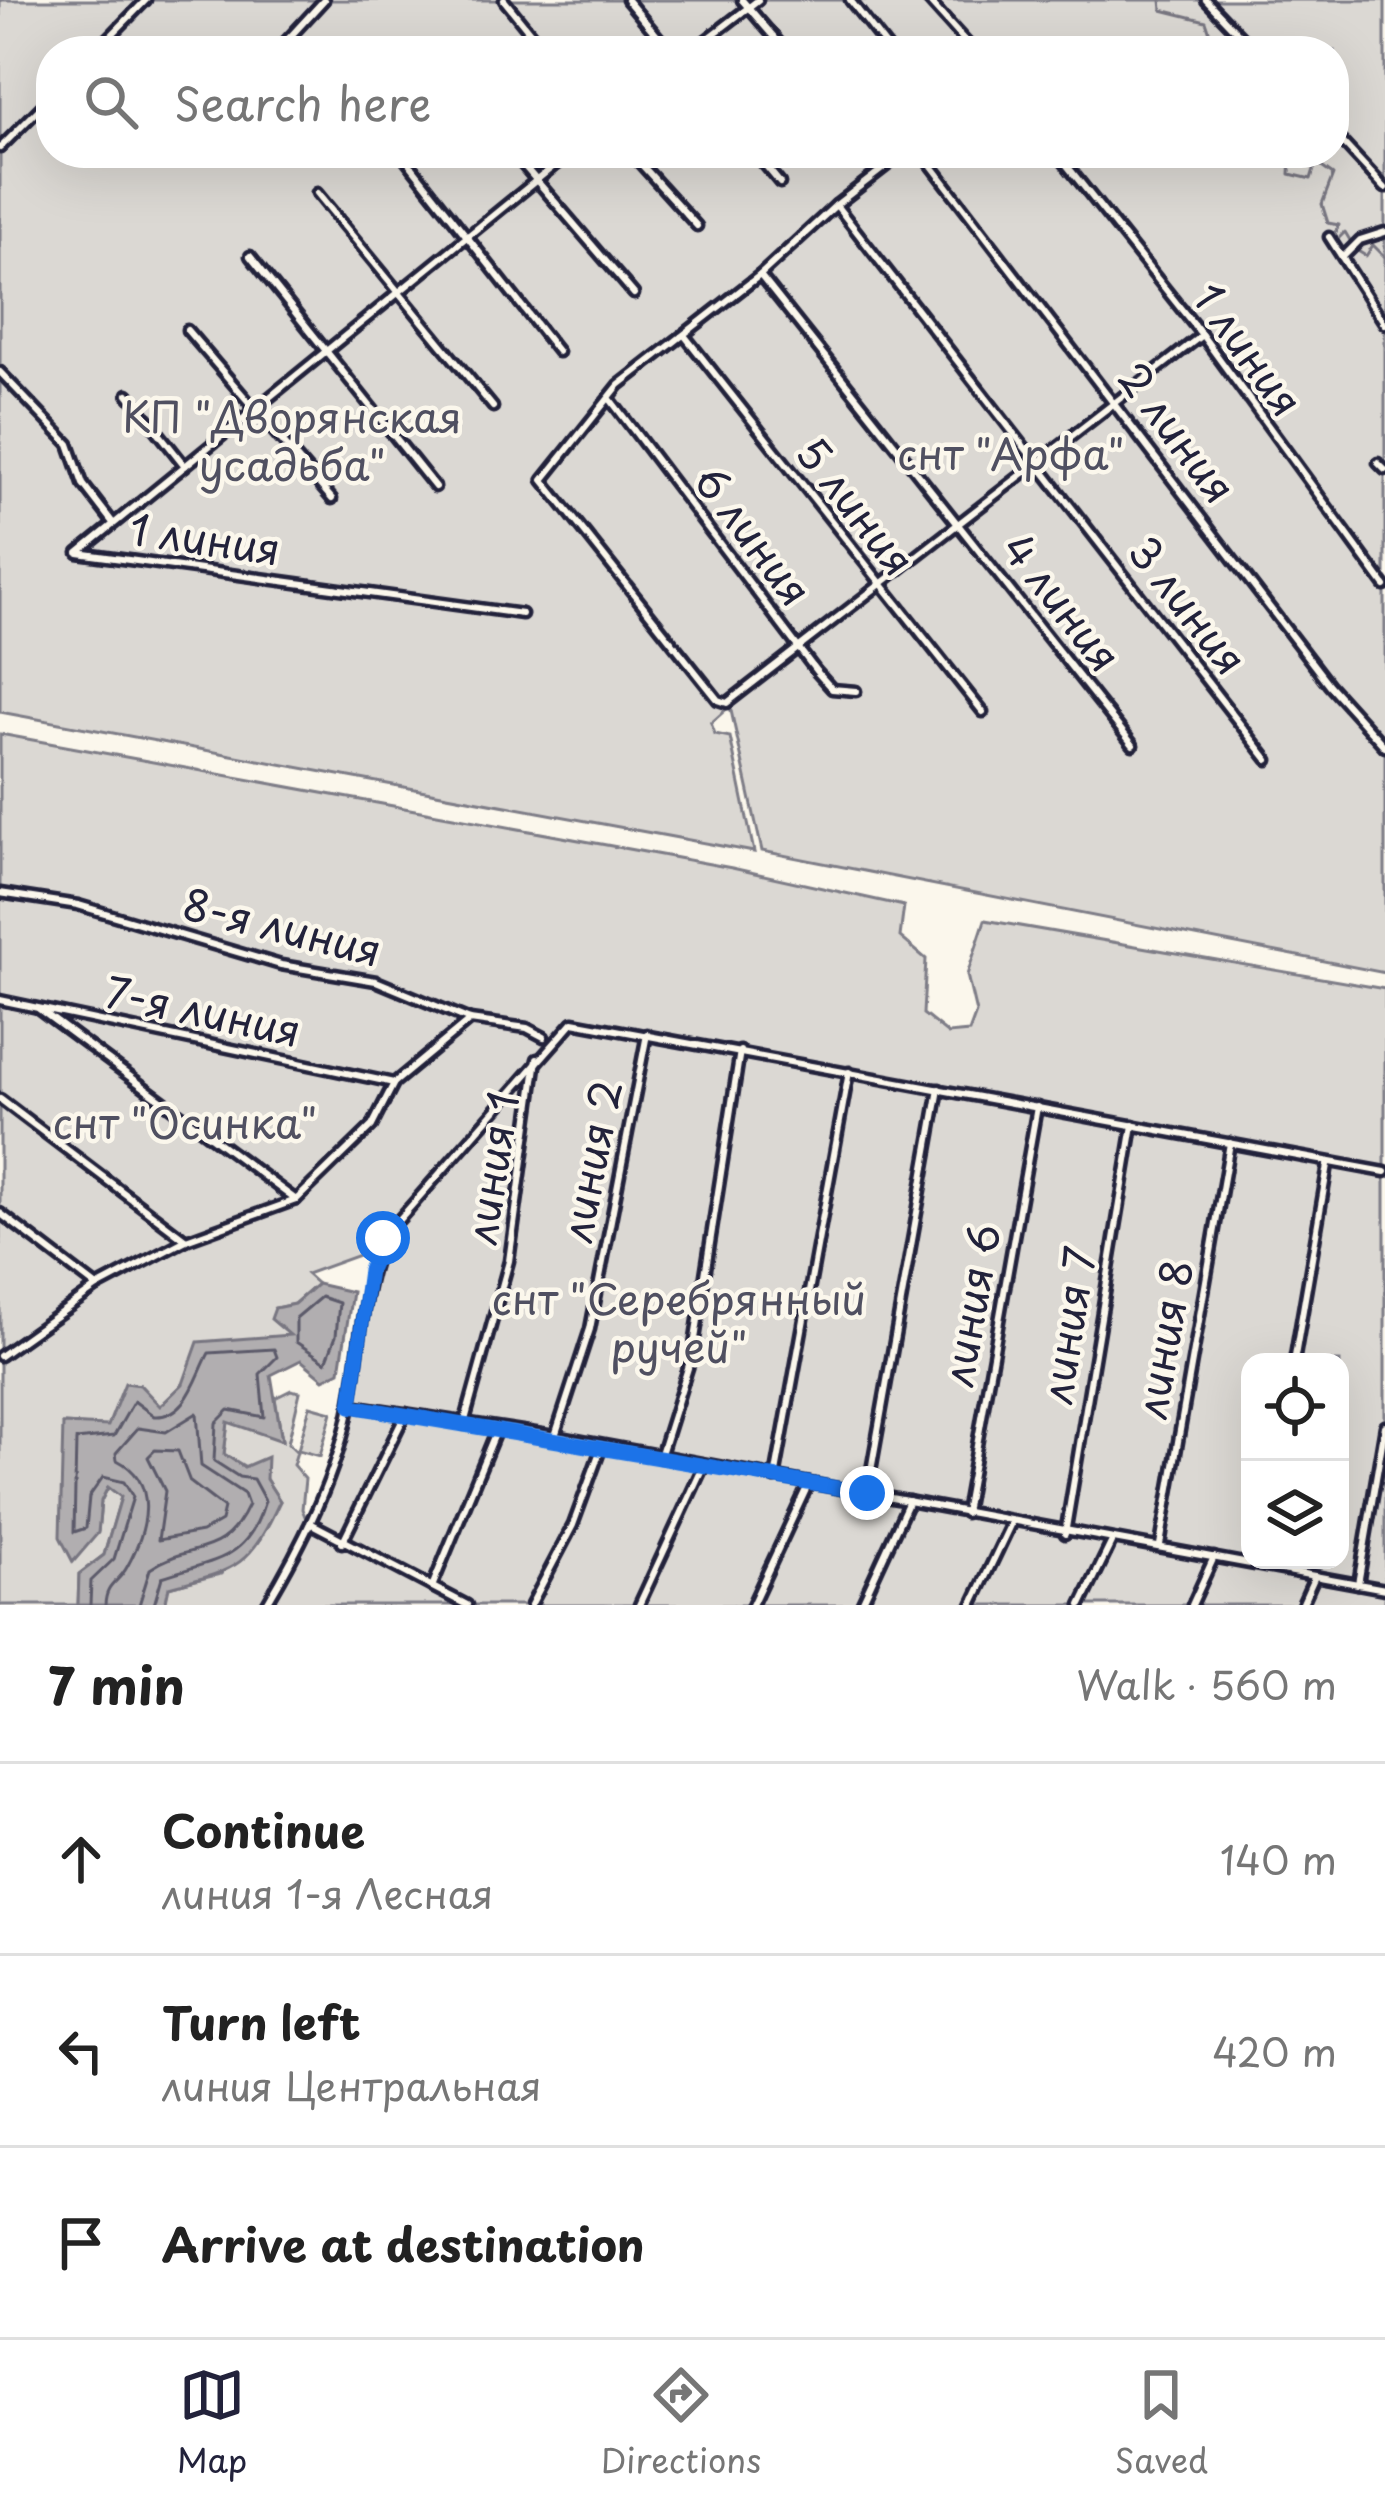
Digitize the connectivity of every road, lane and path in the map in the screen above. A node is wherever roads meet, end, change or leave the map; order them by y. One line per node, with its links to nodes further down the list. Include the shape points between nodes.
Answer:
1 (323, 0): 12 (street)
2 (504, 0): 13 (street)
3 (627, 0): 14 (street)
4 (742, 0): 10 (street)
5 (758, 0): 10 (street)
6 (850, 0): 17 (street)
7 (928, 0): 18 (street)
8 (1206, 0): 19 (street)
9 (139, 2): 11 (street)
10 (749, 8): 15 (street); 16 (street)
11 (109, 36)
12 (291, 36)
13 (533, 36)
14 (657, 36)
15 (712, 36)
16 (773, 36)
17 (878, 36)
18 (960, 36)
19 (1241, 36)
20 (36, 112): 21 (street)
21 (0, 148)
22 (1349, 150): 33 (street)
23 (413, 168): 38 (street)
24 (525, 168): 31 (street)
25 (551, 168): 31 (street, 1 линия)
26 (645, 168): 36 (street)
27 (768, 168): 32 (street)
28 (884, 168): 35 (street)
29 (934, 168): 54 (street, 2 линия)
30 (1069, 168): 48 (street, 1 линия)
31 (535, 181): 38 (street, 1 линия); 44 (street)
32 (780, 183)
33 (1385, 188)
34 (317, 194): 43 (street)
35 (836, 205): 42 (street); 57 (street, 3 линия)
36 (697, 226)
37 (1385, 232): 41 (street)
38 (467, 237): 43 (street, 1 линия); 50 (street)
39 (1329, 237): 41 (street)
40 (250, 256): 49 (street)
41 (1342, 257): 45 (street)
42 (760, 275): 47 (street); 64 (street, 4 линия)
43 (398, 293): 49 (street, 1 линия); 55 (street)
44 (634, 294)
45 (1385, 324)
46 (188, 330): 56 (street)
47 (684, 335): 53 (street); 65 (street, 5 линия)
48 (1202, 335): 54 (street); 66 (street, 1 линия)
49 (327, 351): 56 (street, 1 линия); 61 (street)
50 (558, 352)
51 (0, 372): 63 (street, via 69,444 83,484)
52 (128, 394): 59 (street)
53 (610, 399): 68 (street, 6 линия); 68 (street, via 543,480 718,700 727,703)
54 (1116, 404): 57 (street); 72 (street, 2 линия)
55 (493, 407)
56 (256, 409): 59 (street, 1 линия); 62 (street)
57 (1037, 461): 64 (street); 73 (street, 3 линия)
58 (1378, 463): 60 (street)
59 (185, 466): 63 (street, 1 линия)
60 (1385, 470)
61 (436, 487)
62 (332, 499)
63 (113, 523): 67 (street, 1 линия, via 79,553)
64 (960, 523): 65 (street); 71 (street, 4 линия)
65 (878, 586): 68 (street); 70 (street, 5 линия)
66 (1385, 586)
67 (522, 614)
68 (800, 649): 69 (street, 6 линия, via 832,689)
69 (856, 691)
70 (983, 712)
71 (1133, 745)
72 (1385, 747)
73 (1268, 760)
74 (0, 893): 77 (street, 8-я линия, via 78,905 281,965 376,981)
75 (0, 1000): 76 (street, 7-я линия)
76 (36, 1007): 83 (street, 7-я линия); 91 (street)
77 (470, 1020): 79 (street, 8-я линия); 83 (street)
78 (647, 1034): 80 (street); 81 (street, via 573,1022); 102 (street, линия 2, via 590,1329)
79 (544, 1036)
80 (740, 1051): 82 (street); 104 (street, via 693,1352)
81 (537, 1059): 97 (street, via 383,1238 369,1270); 99 (street, линия 1, via 509,1261)
82 (849, 1072): 84 (street); 106 (street)
83 (394, 1084): 91 (street, via 372,1126)
84 (939, 1089): 86 (street); 108 (street)
85 (0, 1099): 93 (street)
86 (1037, 1107): 87 (street); 110 (street, линия 6)
87 (1132, 1125): 88 (street); 113 (street, линия 7)
88 (1230, 1143): 89 (street); 116 (street, линия 8)
89 (1328, 1163): 90 (street); 95 (street)
90 (1385, 1172)
91 (296, 1200): 93 (street)
92 (0, 1214): 94 (street)
93 (186, 1240): 94 (street)
94 (97, 1287): 96 (street)
95 (1296, 1353)
96 (0, 1356)
97 (351, 1406): 98 (street); 112 (street)
98 (406, 1413): 99 (street); 115 (street)
99 (464, 1424): 101 (street)
100 (1385, 1426): 121 (street)
101 (497, 1428): 102 (street); 122 (street)
102 (555, 1436): 103 (street)
103 (602, 1446): 104 (street); 126 (street)
104 (660, 1457): 105 (street)
105 (703, 1466): 106 (street); 127 (street)
106 (775, 1478): 107 (street)
107 (809, 1483): 108 (street); 128 (street)
108 (867, 1493): 109 (street)
109 (909, 1501): 110 (street); 129 (street)
110 (965, 1513): 111 (street)
111 (1012, 1521): 113 (street); 130 (street)
112 (310, 1527): 115 (street); 124 (street)
113 (1065, 1534): 114 (street)
114 (1113, 1539): 116 (street); 131 (street)
115 (342, 1543): 122 (street)
116 (1160, 1545): 117 (street)
117 (1214, 1557): 118 (street); 132 (street)
118 (1241, 1561)
119 (1285, 1569): 120 (street)
120 (1315, 1576): 121 (street); 133 (street)
121 (1358, 1584): 123 (street)
122 (432, 1587): 125 (street)
123 (1385, 1589)
124 (266, 1605)
125 (467, 1605)
126 (531, 1605)
127 (639, 1605)
128 (752, 1605)
129 (861, 1605)
130 (972, 1605)
131 (1082, 1605)
132 (1192, 1605)
133 (1302, 1605)

